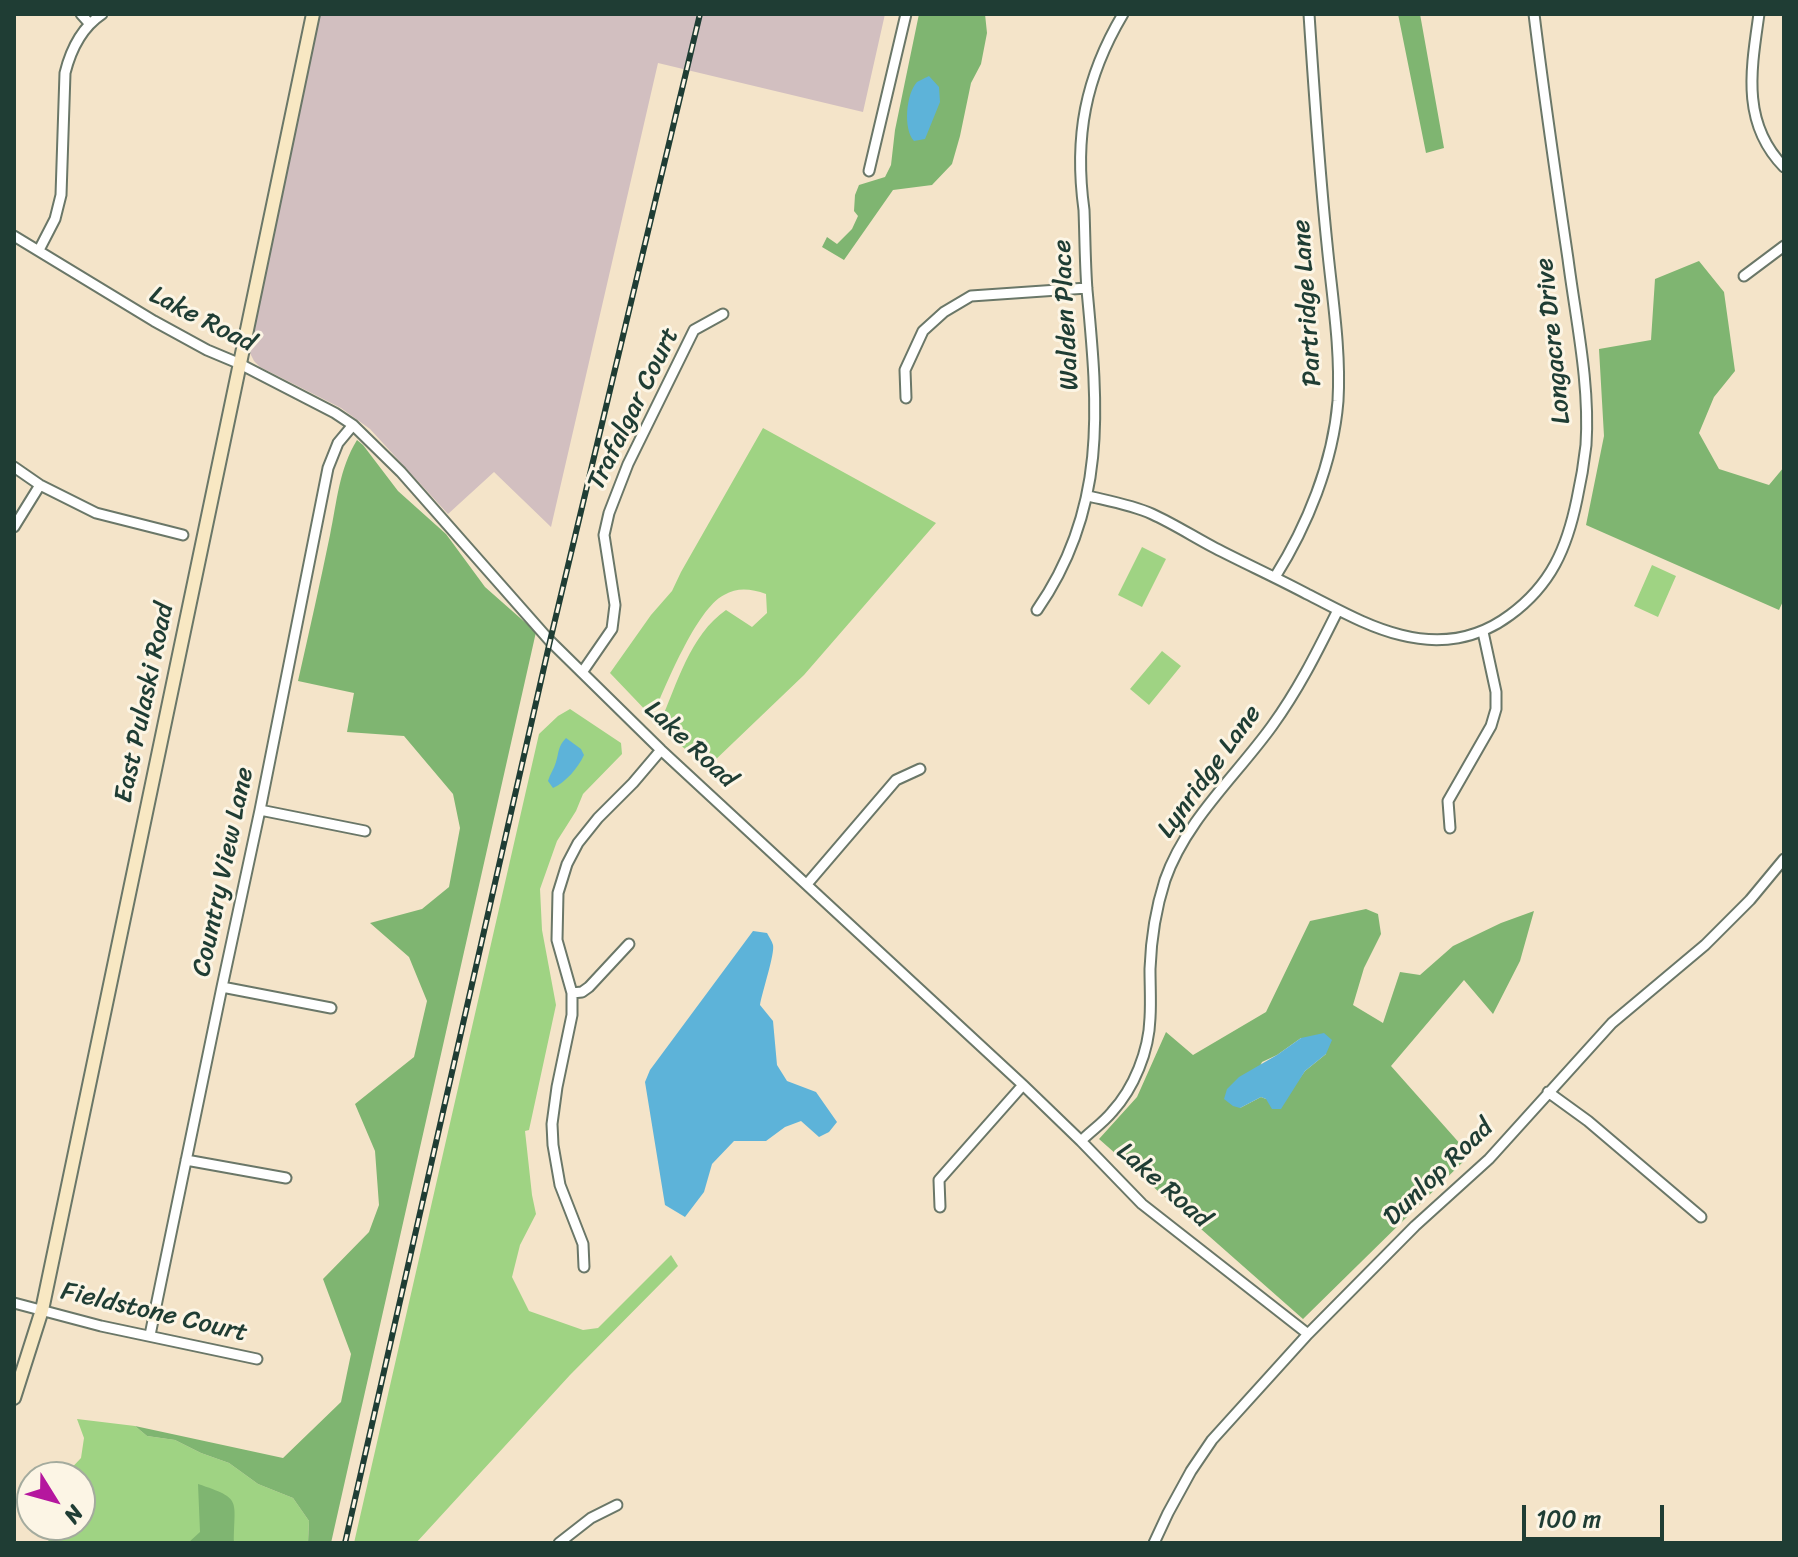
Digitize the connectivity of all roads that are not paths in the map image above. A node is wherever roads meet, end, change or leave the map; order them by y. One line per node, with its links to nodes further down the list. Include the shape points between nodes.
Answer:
1 (81, 14): 9 (street)
2 (102, 14): 9 (street)
3 (313, 14): 18 (main road, East Pulaski Road)
4 (906, 14): 11 (street)
5 (1123, 14): 16 (street, Walden Place, via 1092,78 1081,125)
6 (1309, 14): 26 (street, Partridge Lane, via 1338,402 1322,476 1296,544)
7 (1534, 14): 29 (street, Longacre Drive, via 1582,345 1586,443 1564,548 1528,602)
8 (1759, 14): 10 (street, via 1752,90 1756,122 1765,145)
9 (89, 23): 14 (street, via 65,73 61,195)
10 (1784, 167)
11 (869, 171)
12 (14, 236): 14 (street, Lake Road)
13 (1784, 246): 15 (street)
14 (39, 250): 18 (street, Lake Road, via 154,321)
15 (1744, 276)
16 (1087, 288): 19 (street, via 971,296 944,312 923,331 905,370); 23 (street, Walden Place, via 1094,398)
17 (723, 314): 30 (street, Trafalgar Court, via 694,330 628,464 604,535 615,605 612,629)
18 (238, 363): 20 (street, Lake Road); 51 (main road, East Pulaski Road)
19 (906, 398)
20 (353, 425): 30 (street, Lake Road); 33 (street, Country View Lane, via 328,468)
21 (14, 467): 22 (street)
22 (40, 485): 24 (street); 25 (street, via 96,513)
23 (1088, 496): 26 (street, Longacre Drive, via 1148,513); 27 (street, Walden Place, via 1070,553)
24 (14, 527)
25 (183, 535)
26 (1275, 577): 28 (street, Longacre Drive)
27 (1037, 610)
28 (1338, 610): 29 (street, Longacre Drive, via 1424,639); 44 (street, Lynridge Lane, via 1299,688 1176,854 1156,919 1144,1052 1131,1085 1112,1112)
29 (1483, 632): 34 (street, via 1496,709 1448,801)
30 (583, 671): 31 (street, Lake Road)
31 (661, 750): 37 (street, Lake Road); 40 (street, via 598,818 567,864 558,893 557,940)
32 (920, 769): 37 (street, via 896,780)
33 (260, 810): 35 (street); 39 (street, Country View Lane)
34 (1450, 828)
35 (365, 831)
36 (1784, 859): 43 (street, Dunlop Road, via 1705,945 1612,1023)
37 (807, 884): 42 (street, Lake Road)
38 (629, 944): 40 (street, via 589,987)
39 (222, 987): 41 (street); 45 (street, Country View Lane)
40 (572, 993): 49 (street, via 552,1124 560,1185 583,1244)
41 (331, 1008)
42 (1023, 1085): 44 (street, Lake Road); 47 (street, via 939,1180)
43 (1548, 1092): 48 (street); 52 (street, Dunlop Road, via 1489,1159)
44 (1081, 1141): 52 (street, Lake Road, via 1142,1204)
45 (186, 1160): 46 (street); 53 (street, Country View Lane)
46 (286, 1178)
47 (940, 1207)
48 (1701, 1217)
49 (584, 1267)
50 (14, 1303): 51 (street, Fieldstone Court)
51 (42, 1310): 53 (street, Fieldstone Court); 55 (main road, East Pulaski Road)
52 (1308, 1334): 58 (street, Dunlop Road, via 1212,1440)
53 (150, 1335): 54 (street, Fieldstone Court)
54 (257, 1359)
55 (14, 1398)
56 (617, 1505): 57 (street)
57 (559, 1543)
58 (1154, 1543)

